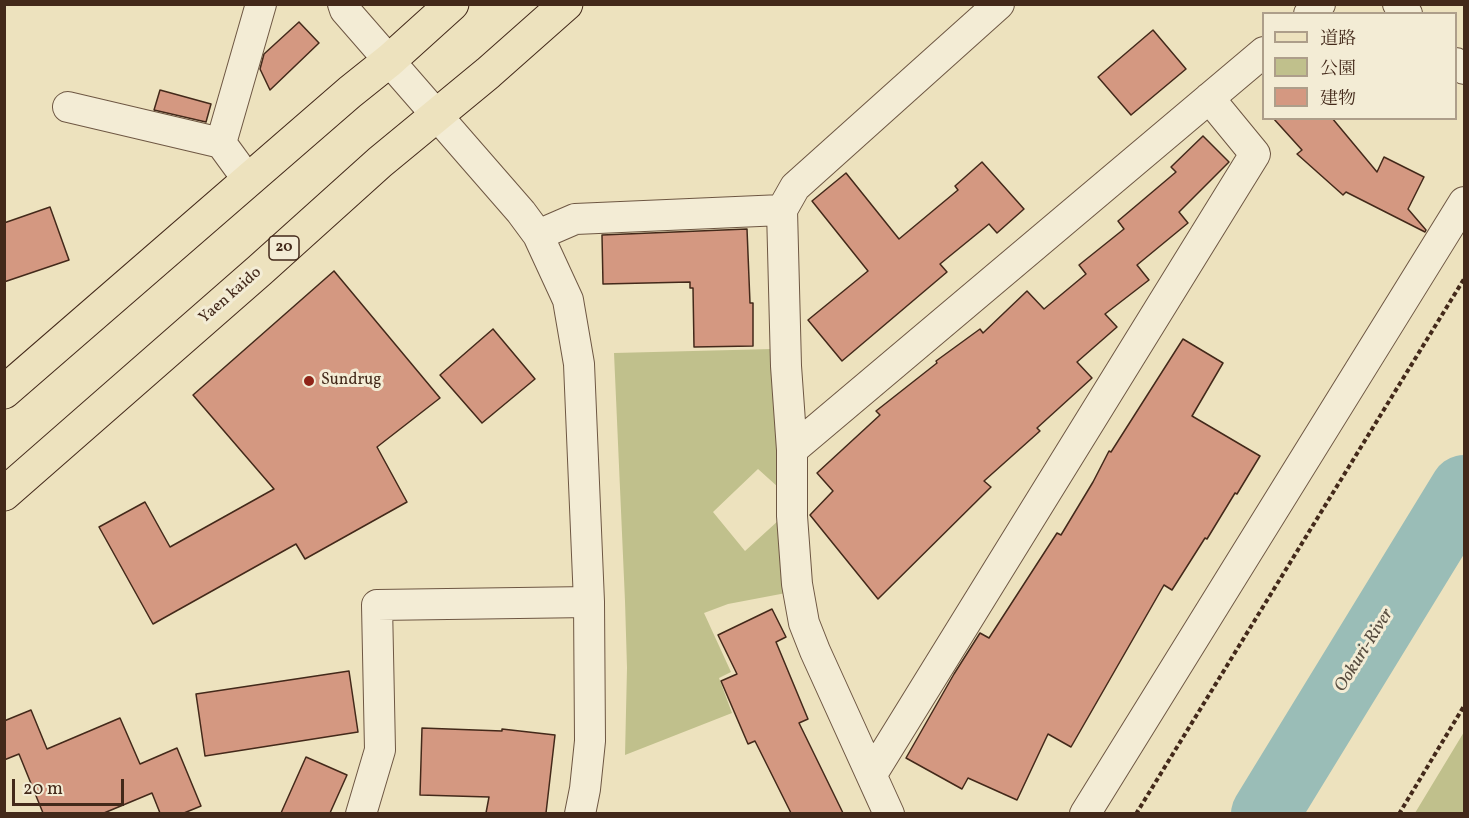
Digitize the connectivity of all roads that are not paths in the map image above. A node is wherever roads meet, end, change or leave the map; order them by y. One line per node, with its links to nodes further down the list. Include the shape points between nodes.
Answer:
1 (261, 4): 11 (street)
2 (343, 4): 7 (street)
3 (452, 4): 7 (main road)
4 (566, 4): 10 (main road, Yaen kaido / 20)
5 (999, 4): 14 (street, via 795,187)
6 (1262, 53): 8 (street)
7 (390, 60): 10 (street); 12 (main road)
8 (1209, 98): 17 (street); 20 (street, via 1255,154)
9 (68, 107): 11 (street)
10 (437, 115): 15 (street); 18 (main road, Yaen kaido / 20)
11 (221, 143): 12 (street)
12 (248, 180): 16 (main road)
13 (1464, 202): 24 (street)
14 (782, 210): 15 (street, via 574,219); 17 (street)
15 (538, 235): 19 (street, via 568,300 579,364)
16 (4, 392)
17 (792, 450): 20 (street, via 792,516 804,623)
18 (4, 494)
19 (589, 602): 21 (street, via 377,605 380,750); 22 (street, via 590,741)
20 (872, 774): 23 (street)
21 (361, 813)
22 (580, 813)
23 (889, 813)
24 (1085, 813)

